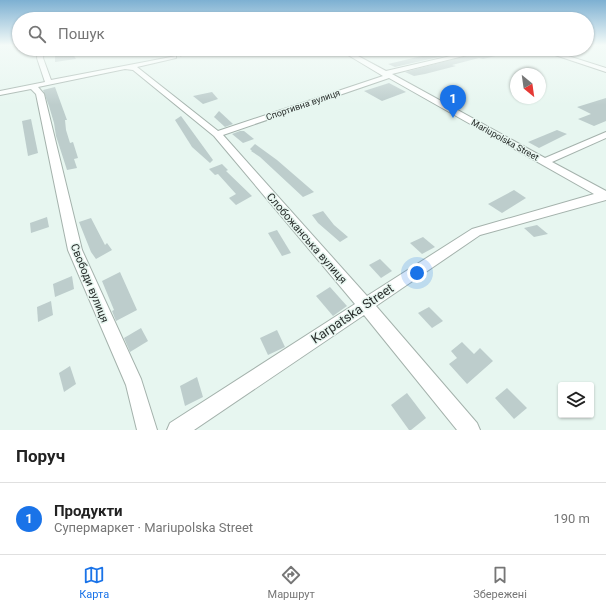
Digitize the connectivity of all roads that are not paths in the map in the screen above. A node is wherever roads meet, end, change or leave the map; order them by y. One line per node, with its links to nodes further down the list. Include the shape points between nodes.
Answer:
1 (43, 65): 9 (street)
2 (134, 65): 6 (street)
3 (369, 65): 8 (street, Mariupolska Street)
4 (426, 65): 8 (street, Спортивна вулиця)
5 (590, 65): 7 (street)
6 (125, 67): 9 (street); 12 (street, Слобожанська вулиця, via 135,68)
7 (606, 70)
8 (387, 75): 12 (street, Спортивна вулиця); 14 (street, Mariupolska Street)
9 (49, 83): 10 (street)
10 (33, 86): 11 (street); 17 (street, Свободи вулиця, via 40,94 75,250 135,385)
11 (0, 93)
12 (217, 134): 16 (street, Слобожанська вулиця)
13 (606, 135): 14 (street)
14 (544, 162): 15 (street, Mariupolska Street)
15 (606, 196): 16 (street, Karpatska Street, via 476,232)
16 (365, 304): 18 (street, Karpatska Street); 19 (street, Слобожанська вулиця)
17 (146, 430)
18 (177, 430)
19 (470, 430)

